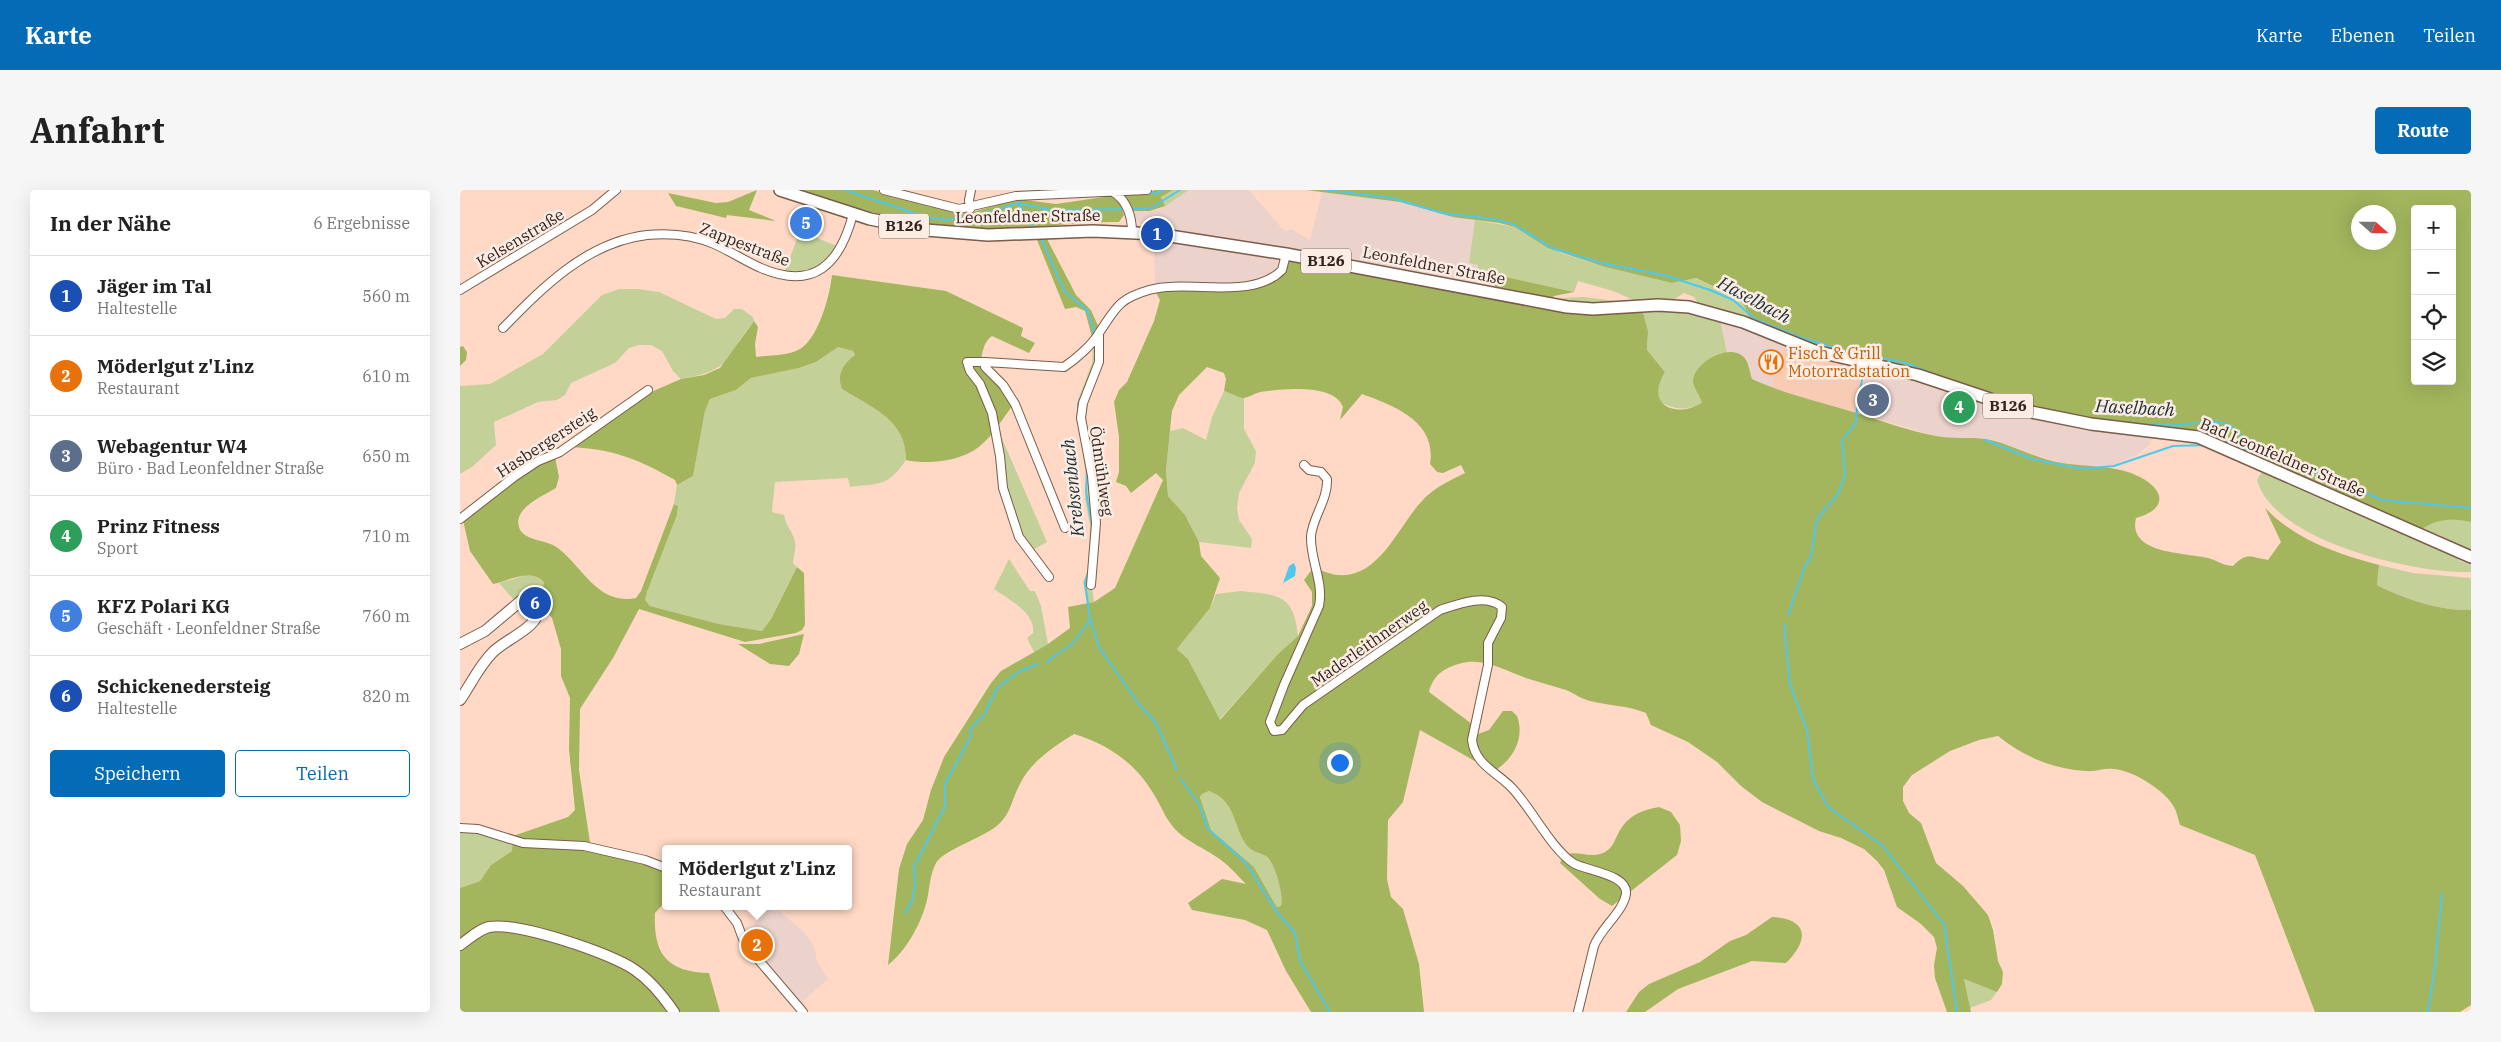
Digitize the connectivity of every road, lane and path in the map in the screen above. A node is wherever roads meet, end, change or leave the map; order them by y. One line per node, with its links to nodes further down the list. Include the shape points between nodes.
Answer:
1 (616, 190): 12 (street, Kelsenstraße, via 592,210)
2 (780, 190): 9 (main road, Leonfeldner Straße / B126)
3 (884, 190): 7 (street, Leonfeldner Straße)
4 (971, 190): 8 (street)
5 (1146, 190): 6 (street, Leonfeldner Straße)
6 (1113, 192): 8 (street, Leonfeldner Straße, via 1016,196); 10 (street, Leonfeldner Straße, via 1124,201 1130,214)
7 (908, 193): 8 (street, Leonfeldner Straße, via 954,209)
8 (970, 209)
9 (853, 214): 10 (main road, Leonfeldner Straße / B126, via 938,232 988,235); 14 (street, Zappestraße, via 835,258 818,272 801,277 768,271 714,244 693,238 662,234 619,241 571,266)
10 (1132, 232): 11 (main road, Leonfeldner Straße / B126)
11 (1286, 254): 13 (main road, Leonfeldner Straße / B126); 15 (street, via 1278,275 1258,283 1229,287 1173,286 1140,293 1115,308)
12 (460, 290)
13 (1552, 303): 21 (main road, Bad Leonfeldner Straße / B126, via 1594,309 1658,305 1689,307 1728,317 1815,351 1918,375 2026,411 2091,424 2198,437)
14 (503, 328)
15 (1096, 336): 16 (street, via 1064,367); 23 (street, Ödmühlweg, via 1099,362 1082,404 1081,418 1091,467 1096,523)
16 (985, 362): 20 (street, via 1015,404); 22 (street, via 967,362 992,413 1003,488 1019,537)
17 (648, 390): 19 (street, Hasbergersteig, via 560,452 538,461 514,477)
18 (1304, 465): 32 (street, Maderleithnerweg, via 1321,472 1327,479 1325,496 1311,534 1321,596 1284,685 1271,727 1274,731 1282,730 1303,705 1440,610 1489,600 1502,607 1488,643 1488,665 1472,740 1473,750 1484,765 1513,789 1565,856 1585,869 1617,878 1625,887 1622,903 1594,946)
19 (460, 519)
20 (1065, 528)
21 (2471, 557)
22 (1049, 577)
23 (1091, 586)
24 (460, 644): 25 (street, via 485,631 523,599 538,606 534,622 494,652 477,671)
25 (460, 700)
26 (460, 828): 27 (street, via 478,829 523,843 584,846)
27 (662, 866)
28 (727, 910): 31 (street, via 749,949)
29 (460, 945): 30 (street, via 487,928 515,927 534,931 628,966 654,986)
30 (674, 1012)
31 (803, 1012)
32 (1578, 1012)

